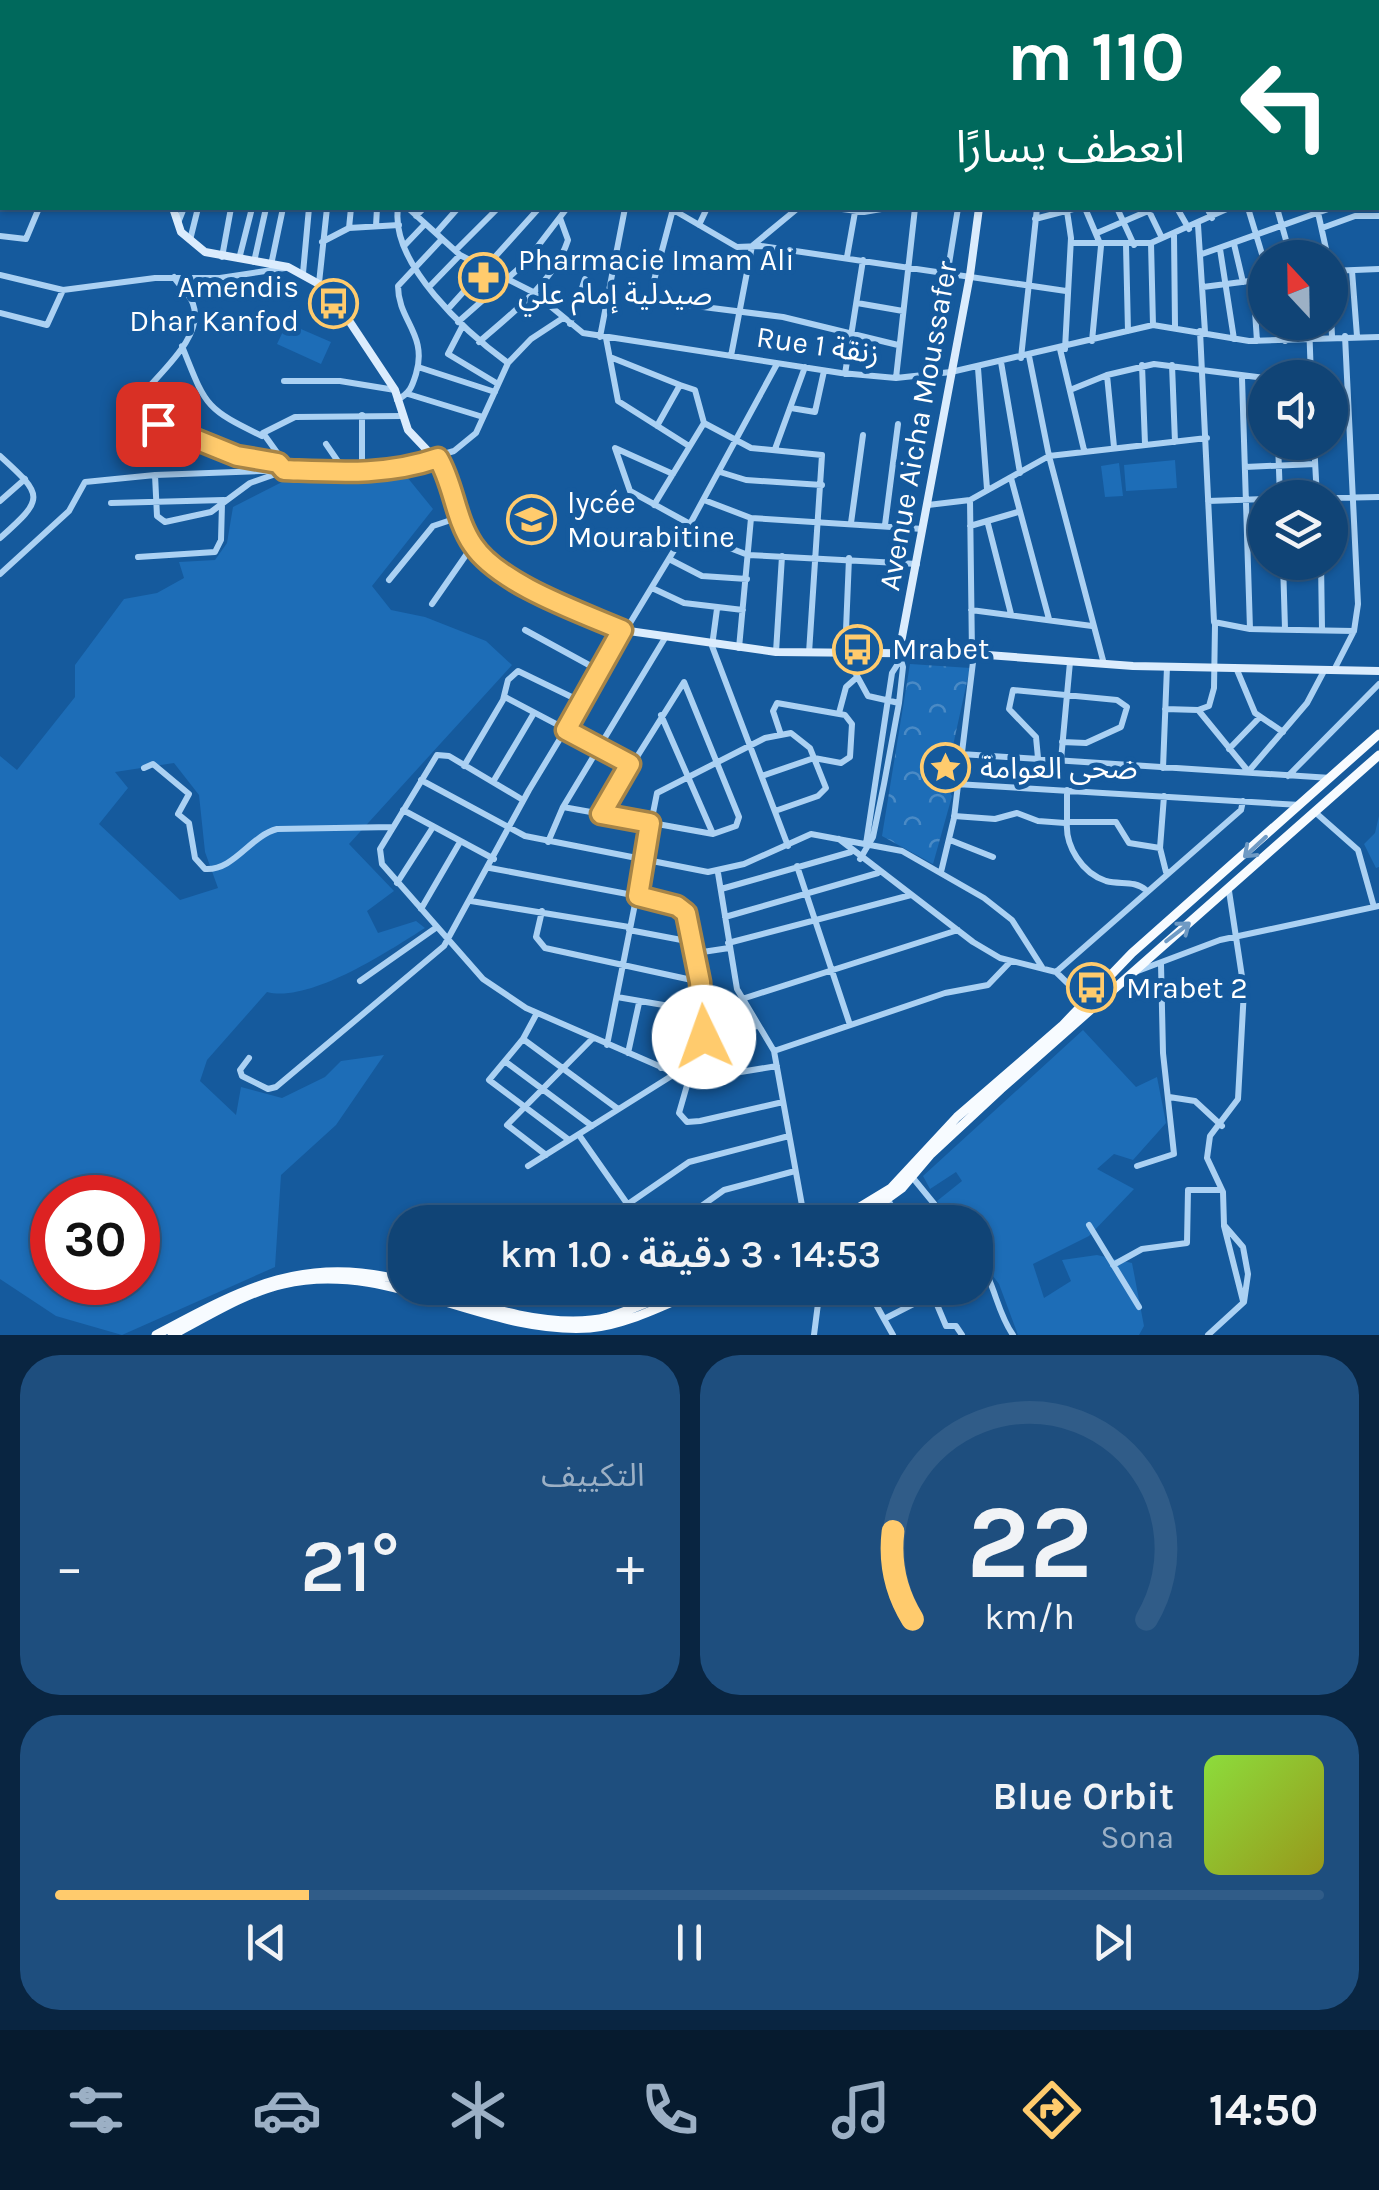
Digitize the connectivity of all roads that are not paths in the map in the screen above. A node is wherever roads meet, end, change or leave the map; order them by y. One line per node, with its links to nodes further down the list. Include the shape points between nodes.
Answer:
1 (38, 210): 62 (street, via 26,239)
2 (174, 210): 50 (street)
3 (183, 210): 50 (street)
4 (198, 210): 69 (street)
5 (231, 210): 82 (street)
6 (252, 210): 83 (street)
7 (266, 210): 85 (street)
8 (284, 210): 86 (street)
9 (309, 210): 95 (street)
10 (326, 210): 70 (street)
11 (351, 210): 57 (street)
12 (377, 210): 56 (street)
13 (398, 210): 51 (street)
14 (410, 210): 44 (street, Rue 1 زنقة)
15 (422, 210): 44 (street)
16 (457, 210): 63 (street)
17 (496, 210): 79 (street)
18 (537, 210): 89 (street)
19 (566, 210): 46 (street)
20 (625, 210): 126 (street)
21 (672, 210): 113 (street, via 653,299)
22 (675, 210): 53 (street)
23 (706, 210): 53 (street)
24 (796, 210): 76 (street)
25 (846, 210): 43 (street)
26 (871, 210): 43 (street)
27 (915, 210): 87 (street)
28 (958, 210): 92 (street)
29 (979, 210): 96 (street, Avenue Aicha Moussafer)
30 (1037, 210): 48 (street)
31 (1070, 210): 42 (street)
32 (1086, 210): 60 (street)
33 (1118, 210): 49 (street)
34 (1148, 210): 49 (street)
35 (1150, 210): 65 (street)
36 (1178, 210): 59 (street)
37 (1208, 210): 47 (street)
38 (1226, 210): 47 (street)
39 (1249, 210): 64 (street)
40 (1278, 210): 55 (street)
41 (1318, 210): 55 (street); 58 (street)
42 (1067, 211): 48 (street); 72 (street)
43 (855, 212): 81 (street)
44 (416, 216): 52 (street, Rue 1 زنقة)
45 (1379, 216): 58 (street)
46 (560, 218): 99 (street); 109 (street, via 566,248)
47 (1212, 218): 54 (street)
48 (1035, 219): 106 (street)
49 (1124, 222): 60 (street); 75 (street)
50 (177, 224): 69 (street)
51 (399, 224): 56 (street); 74 (street)
52 (426, 224): 63 (street, Rue 1 زنقة); 74 (street)
53 (699, 225): 76 (street, via 737,247)
54 (1198, 225): 59 (street); 80 (street)
55 (1283, 225): 64 (street); 67 (street)
56 (376, 226): 57 (street)
57 (348, 228): 70 (street)
58 (1322, 228): 68 (street)
59 (1189, 229): 61 (street)
60 (1097, 233): 77 (street)
61 (1174, 234): 65 (street); 119 (street)
62 (0, 236)
63 (439, 236): 79 (street, Rue 1 زنقة); 90 (street)
64 (1258, 236): 66 (street); 73 (street)
65 (1162, 238): 71 (street)
66 (1259, 240)
67 (1287, 240)
68 (1324, 240)
69 (190, 242): 82 (street)
70 (322, 242): 101 (street)
71 (1151, 243): 75 (street); 118 (street)
72 (1071, 244): 77 (street); 110 (street)
73 (1234, 244): 78 (street); 102 (street)
74 (405, 245): 90 (street)
75 (1130, 245): 77 (street); 120 (street)
76 (752, 246): 81 (street); 113 (street)
77 (1101, 246): 132 (street)
78 (1220, 249): 80 (street); 104 (street)
79 (458, 252): 89 (street, Rue 1 زنقة); 105 (street)
80 (1202, 254): 107 (street)
81 (847, 257): 84 (street)
82 (222, 258): 83 (street)
83 (239, 260): 85 (street)
84 (863, 260): 87 (street); 111 (street)
85 (253, 263): 86 (street)
86 (271, 265): 88 (street)
87 (908, 265): 92 (street); 114 (street)
88 (288, 267): 95 (street); 98 (street, via 220,278)
89 (484, 268): 99 (street, Rue 1 زنقة); 112 (street)
90 (416, 269): 105 (street); 147 (street, via 404,276 398,293 420,343)
91 (1379, 269): 94 (street)
92 (948, 270): 96 (street)
93 (1348, 271): 94 (street)
94 (1352, 271): 124 (street)
95 (304, 273): 101 (street)
96 (970, 274): 106 (street); 151 (street, Avenue Aicha Moussafer)
97 (0, 276): 108 (street)
98 (174, 277): 108 (street); 136 (street, via 194,310)
99 (510, 279): 109 (street, Rue 1 زنقة); 117 (street)
100 (584, 279): 116 (street)
101 (320, 282): 163 (street, via 341,304)
102 (1244, 282): 103 (street); 104 (street)
103 (1248, 282)
104 (1228, 284): 107 (street); 127 (street)
105 (430, 286): 112 (street)
106 (1029, 286): 110 (street); 140 (street)
107 (1203, 287): 121 (street)
108 (62, 290): 115 (street, via 47,325)
109 (533, 292): 116 (street, Rue 1 زنقة); 134 (street)
110 (1066, 292): 137 (street)
111 (857, 303): 114 (street); 122 (street)
112 (448, 310): 117 (street)
113 (740, 311): 122 (street); 138 (street)
114 (903, 311): 135 (street)
115 (0, 313)
116 (567, 321): 126 (street, Rue 1 زنقة); 143 (street, via 530,339)
117 (460, 325): 134 (street); 160 (street, via 448,354)
118 (1153, 325): 119 (street, Rue 1 زنقة); 120 (street, Rue 1 زنقة)
119 (1175, 326): 121 (street, Rue 1 زنقة)
120 (1128, 331): 132 (street, Rue 1 زنقة)
121 (1203, 332): 127 (street, Rue 1 زنقة); 152 (street)
122 (852, 335): 135 (street); 153 (street)
123 (1348, 336): 124 (street, Rue 1 زنقة)
124 (1358, 336): 125 (street, Rue 1 زنقة)
125 (1379, 336)
126 (603, 337): 138 (street, Rue 1 زنقة); 139 (street)
127 (1234, 339): 128 (street, Rue 1 زنقة)
128 (1248, 340)
129 (1257, 340): 133 (street, Rue 1 زنقة)
130 (1310, 340): 133 (street, Rue 1 زنقة); 141 (street)
131 (1345, 340): 206 (street)
132 (1092, 341): 137 (street, Rue 1 زنقة)
133 (1285, 341)
134 (479, 342): 143 (street)
135 (898, 345): 155 (street)
136 (182, 346): 172 (street, via 214,413); 190 (street, via 142,396 146,415 208,446)
137 (1062, 349): 140 (street, Rue 1 زنقة); 161 (street)
138 (731, 356): 144 (street, Rue 1 زنقة)
139 (610, 357): 159 (street); 170 (street, via 618,402)
140 (1025, 357): 142 (street, Rue 1 زنقة); 183 (street)
141 (1311, 360)
142 (1001, 362): 149 (street, Rue 1 زنقة); 193 (street)
143 (508, 363): 160 (street)
144 (777, 364): 148 (street, Rue 1 زنقة); 174 (street)
145 (1142, 365): 146 (street); 154 (street); 177 (street)
146 (1172, 366): 152 (street); 175 (street)
147 (418, 367): 160 (street); 162 (street)
148 (805, 367): 150 (street, Rue 1 زنقة); 164 (street)
149 (978, 368): 151 (street, Rue 1 زنقة); 202 (street)
150 (824, 371): 153 (street, Rue 1 زنقة); 164 (street, via 816,412)
151 (952, 372): 155 (street, Rue 1 زنقة); 215 (street, Avenue Aicha Moussafer)
152 (1205, 372): 156 (street); 173 (street)
153 (845, 374): 155 (street, Rue 1 زنقة)
154 (1108, 375): 161 (street); 179 (street)
155 (896, 378)
156 (1242, 378): 157 (street); 189 (street)
157 (1248, 378)
158 (284, 381): 163 (street, via 340,381)
159 (680, 385): 168 (street, via 696,390); 170 (street)
160 (496, 388): 167 (street)
161 (1070, 390): 181 (street)
162 (408, 394): 163 (street); 167 (street)
163 (396, 395): 166 (street)
164 (791, 408): 180 (street)
165 (362, 415): 166 (street); 172 (street, via 295,417); 194 (street)
166 (402, 416): 184 (street, via 412,436)
167 (483, 417): 184 (street, via 472,439)
168 (704, 423): 174 (street); 178 (street)
169 (898, 424): 222 (street)
170 (657, 426): 178 (street)
171 (863, 435): 220 (street)
172 (262, 436): 190 (street)
173 (1207, 438): 175 (street); 210 (street)
174 (735, 440): 180 (street); 191 (street)
175 (1175, 442): 177 (street)
176 (326, 444): 192 (street)
177 (1145, 444): 179 (street)
178 (689, 446): 195 (street)
179 (1114, 447): 181 (street)
180 (775, 449): 201 (street, via 820,454)
181 (1084, 450): 183 (street)
182 (0, 456): 198 (street)
183 (1049, 456): 193 (street); 248 (street)
184 (438, 458): 194 (street); 217 (street)
185 (1280, 460): 188 (street)
186 (1315, 460): 187 (street)
187 (1315, 464): 188 (street); 200 (street)
188 (1280, 466): 189 (street); 199 (street)
189 (1245, 467): 204 (street)
190 (284, 468): 192 (street); 196 (street); 212 (street)
191 (720, 472): 201 (street); 207 (street)
192 (346, 473): 194 (street)
193 (1020, 473): 197 (street)
194 (362, 474)
195 (673, 474): 214 (street); 214 (street, via 615,448 627,487)
196 (155, 475): 211 (street); 235 (street, via 85,482 69,511)
197 (1011, 478): 202 (street); 216 (street)
198 (25, 479): 209 (street); 226 (street, via 34,488 35,505)
199 (1280, 480)
200 (1316, 480)
201 (822, 486): 219 (street)
202 (987, 489): 208 (street)
203 (1379, 497): 206 (street)
204 (1246, 498): 210 (street); 249 (street)
205 (1348, 498): 206 (street)
206 (1352, 498): 254 (street)
207 (704, 500): 218 (street); 224 (street)
208 (970, 500): 215 (street); 223 (street)
209 (0, 501)
210 (1208, 501): 247 (street)
211 (156, 502): 212 (street); 212 (street, via 165,522 200,516); 213 (street)
212 (224, 502): 231 (street, via 215,552)
213 (111, 503)
214 (654, 505): 224 (street)
215 (928, 505): 225 (street, Avenue Aicha Moussafer)
216 (1018, 512): 221 (street); 246 (street)
217 (460, 517): 227 (street); 237 (street, via 425,534)
218 (751, 518): 219 (street); 228 (street)
219 (818, 520): 220 (street); 230 (street)
220 (851, 523): 222 (street)
221 (988, 524): 223 (street); 245 (street)
222 (885, 526): 225 (street)
223 (970, 526): 244 (street)
224 (688, 528): 228 (street); 232 (street)
225 (924, 529): 234 (street, Avenue Aicha Moussafer)
226 (0, 538)
227 (473, 545): 241 (street); 253 (street, via 506,574)
228 (748, 555): 229 (street); 236 (street)
229 (782, 556): 230 (street); 258 (street)
230 (814, 556): 233 (street); 259 (street)
231 (138, 557)
232 (669, 558): 236 (street, via 702,576); 240 (street)
233 (850, 558): 234 (street); 260 (street)
234 (917, 564): 262 (street, Avenue Aicha Moussafer)
235 (0, 574)
236 (747, 579): 243 (street)
237 (390, 580)
238 (1284, 580): 250 (street)
239 (1321, 580): 251 (street)
240 (652, 588): 242 (street); 253 (street)
241 (432, 604)
242 (717, 608): 243 (street); 256 (street)
243 (743, 610): 257 (street)
244 (971, 610): 245 (street); 261 (street)
245 (1012, 614): 246 (street)
246 (1049, 619): 248 (street)
247 (1216, 624): 249 (street); 266 (street)
248 (1092, 626): 264 (street)
249 (1250, 629): 250 (street)
250 (1285, 629): 251 (street)
251 (1322, 629): 254 (street)
252 (525, 630): 268 (street)
253 (622, 630): 255 (street); 268 (street)
254 (1354, 631): 269 (street)
255 (665, 638): 256 (street); 290 (street)
256 (712, 646): 257 (street); 289 (street)
257 (739, 648): 258 (street)
258 (776, 652): 259 (street)
259 (809, 654): 260 (street)
260 (845, 654): 262 (street); 271 (street)
261 (973, 654): 262 (street); 263 (street); 292 (street)
262 (899, 657): 276 (street); 277 (street)
263 (1070, 662): 264 (street); 273 (street)
264 (1104, 665): 265 (street)
265 (1167, 667): 266 (street); 278 (street)
266 (1215, 668): 267 (street); 279 (street, via 1212,702)
267 (1238, 670): 269 (street); 283 (street)
268 (600, 671): 275 (street)
269 (1329, 671): 270 (street); 286 (street)
270 (1379, 671)
271 (855, 679): 276 (street, via 873,700); 281 (street)
272 (1379, 684): 305 (street)
273 (1067, 694): 288 (street); 288 (street, via 1117,700 1127,711 1123,726 1097,739); 295 (street, via 1020,688 1010,694 1011,714 1036,737)
274 (504, 697): 275 (street, via 508,680 520,670); 280 (street); 299 (street)
275 (582, 702): 284 (street)
276 (889, 702): 277 (street); 331 (street)
277 (899, 703): 331 (street, via 873,837)
278 (1166, 708): 279 (street); 301 (street)
279 (1198, 710): 291 (street)
280 (534, 713): 284 (street); 308 (street)
281 (839, 713): 285 (street, via 776,702); 294 (street, via 852,724 848,760)
282 (661, 714): 297 (street, via 684,682); 298 (street); 303 (street)
283 (1259, 718): 286 (street); 291 (street)
284 (566, 730): 290 (street); 312 (street)
285 (780, 732): 289 (street); 294 (street, via 796,735)
286 (1283, 732): 302 (street)
287 (1379, 734): 306 (main road)
288 (1062, 742): 296 (street)
289 (749, 746): 297 (street); 304 (street)
290 (600, 747): 298 (street); 315 (street)
291 (1230, 748): 302 (street)
292 (962, 753): 295 (street); 309 (street); 309 (street, via 942,770)
293 (1379, 755): 318 (main road)
294 (814, 758): 304 (street); 317 (street, via 824,792)
295 (1038, 758): 296 (street)
296 (1061, 760): 301 (street)
297 (717, 761): 303 (street); 326 (street, via 739,821)
298 (630, 764): 319 (street)
299 (464, 766): 307 (street, via 437,754); 308 (street)
300 (144, 768): 323 (street, via 153,764 189,794 178,814 190,823 196,858 205,869 222,867 278,828)
301 (1163, 768): 302 (street)
302 (1248, 772): 305 (street)
303 (688, 774): 322 (street, via 657,793); 326 (street)
304 (762, 776): 317 (street)
305 (1288, 776): 306 (street)
306 (1333, 778): 314 (main road)
307 (421, 780): 316 (street); 325 (street)
308 (492, 782): 312 (street)
309 (956, 785): 310 (street); 320 (street)
310 (1067, 790): 311 (street); 321 (street)
311 (1164, 796): 313 (street); 333 (street)
312 (523, 800): 325 (street)
313 (1243, 801): 314 (street); 343 (street, via 1241,810)
314 (1302, 805): 377 (main road, one-way to 377)
315 (563, 808): 319 (street); 330 (street)
316 (403, 810): 323 (street); 324 (street)
317 (775, 811): 332 (street)
318 (1316, 813): 348 (main road); 353 (street, via 1358,850)
319 (601, 814): 322 (street)
320 (954, 816): 321 (street, via 1017,813); 328 (street)
321 (1066, 822): 333 (street, via 1116,822 1131,845); 347 (street, via 1068,844 1092,872)
322 (650, 823): 326 (street); 338 (street)
323 (392, 828): 345 (street, via 379,856)
324 (433, 828): 329 (street); 345 (street)
325 (508, 829): 330 (street); 336 (street)
326 (714, 834)
327 (838, 838): 331 (street); 332 (street, via 811,834); 334 (street)
328 (950, 840): 335 (street); 342 (street)
329 (460, 842): 336 (street); 354 (street)
330 (548, 842): 338 (street)
331 (866, 844): 337 (street); 342 (street, via 902,851)
332 (788, 846): 344 (street)
333 (1160, 848): 343 (street)
334 (851, 852): 337 (street); 339 (street)
335 (993, 858)
336 (494, 859): 340 (street)
337 (860, 860): 341 (street)
338 (644, 862): 344 (street); 351 (street)
339 (797, 866): 346 (street); 349 (street)
340 (490, 868): 351 (street); 352 (street)
341 (879, 872): 349 (street); 350 (street)
342 (941, 872): 369 (street, via 1012,920)
343 (1166, 872): 347 (street)
344 (718, 873): 346 (street)
345 (397, 882): 354 (street)
346 (721, 889): 356 (street)
347 (1146, 890): 371 (street)
348 (1228, 891): 361 (street); 372 (main road, one-way to 348)
349 (807, 893): 356 (street); 357 (street)
350 (913, 894): 357 (street); 360 (street)
351 (638, 896): 359 (street); 363 (street, via 682,909)
352 (470, 901): 355 (street); 362 (street)
353 (1376, 907): 361 (street)
354 (421, 908): 358 (street)
355 (542, 911): 359 (street); 367 (street, via 536,937 541,946)
356 (725, 917): 364 (street)
357 (818, 922): 364 (street); 370 (street)
358 (437, 927): 362 (street); 373 (street)
359 (629, 928): 363 (street); 367 (street)
360 (958, 930): 366 (street); 370 (street)
361 (1233, 937): 368 (street); 404 (street, via 1244,1005 1238,1099)
362 (448, 940): 381 (street, via 483,979); 391 (street, via 276,1087 242,1076)
363 (692, 942): 365 (street)
364 (728, 946): 365 (street); 376 (street)
365 (696, 954): 374 (street)
366 (1011, 961): 369 (street); 383 (street, via 988,985)
367 (623, 964): 374 (street); 375 (street)
368 (1161, 964): 372 (street); 399 (street)
369 (1042, 968): 371 (street)
370 (832, 972): 376 (street); 383 (street)
371 (1056, 972): 377 (street)
372 (1130, 974): 380 (main road)
373 (360, 980)
374 (700, 982): 382 (street)
375 (617, 997): 378 (street); 388 (street)
376 (742, 999): 384 (street)
377 (1085, 1000): 380 (street); 418 (main road, via 957,1117 891,1188)
378 (639, 1003): 379 (street); 390 (street)
379 (674, 1008): 382 (street); 394 (street)
380 (1094, 1011): 412 (main road, via 938,1147)
381 (537, 1012): 386 (street); 387 (street)
382 (704, 1012): 385 (street)
383 (850, 1025): 389 (street)
384 (758, 1026): 385 (street); 389 (street)
385 (704, 1037): 397 (street)
386 (593, 1038): 388 (street); 395 (street)
387 (523, 1039): 392 (street); 395 (street)
388 (607, 1045): 390 (street)
389 (774, 1051): 393 (street)
390 (628, 1053): 394 (street)
391 (249, 1058)
392 (506, 1062): 398 (street); 401 (street, via 488,1080)
393 (776, 1066): 397 (street); 400 (street)
394 (661, 1068): 396 (street)
395 (564, 1069): 398 (street); 402 (street)
396 (673, 1075): 397 (street); 402 (street)
397 (690, 1080): 400 (street, via 678,1105 687,1122)
398 (546, 1088): 401 (street); 403 (street)
399 (1168, 1097): 404 (street, via 1195,1101); 410 (street, via 1174,1154)
400 (783, 1102): 406 (street)
401 (527, 1108): 407 (street); 408 (street, via 507,1125)
402 (618, 1109): 403 (street)
403 (592, 1126): 405 (street)
404 (1222, 1126): 413 (street, via 1210,1136 1207,1158)
405 (579, 1134): 407 (street); 415 (street)
406 (789, 1136): 411 (street); 415 (street, via 702,1156)
407 (569, 1140): 408 (street)
408 (546, 1155): 409 (street)
409 (528, 1166)
410 (1137, 1166)
411 (795, 1170): 416 (street, via 724,1190); 417 (street)
412 (912, 1178): 414 (main road); 421 (street)
413 (1222, 1190): 423 (street); 424 (street, via 1188,1190 1188,1243 1142,1249)
414 (888, 1200): 419 (main road); 420 (street)
415 (627, 1205)
416 (703, 1205)
417 (802, 1205)
418 (862, 1205)
419 (881, 1205)
420 (891, 1205)
421 (935, 1205)
422 (1089, 1225): 424 (street)
423 (1224, 1226): 428 (street); 428 (street, via 1243,1248)
424 (1113, 1265): 437 (street)
425 (388, 1278): 439 (main road, via 334,1270 269,1278)
426 (993, 1283): 444 (street)
427 (388, 1285): 440 (main road, via 304,1280 268,1288)
428 (1244, 1302): 445 (street)
429 (451, 1305): 432 (main road, via 493,1318 584,1328)
430 (480, 1305): 431 (main road, via 582,1320)
431 (637, 1305)
432 (660, 1305)
433 (818, 1305): 441 (street)
434 (876, 1305): 438 (street)
435 (908, 1305): 438 (street)
436 (938, 1305): 443 (street, via 946,1326)
437 (1139, 1306)
438 (884, 1319): 442 (street)
439 (156, 1335)
440 (172, 1335)
441 (814, 1335)
442 (892, 1335)
443 (962, 1335)
444 (1013, 1335)
445 (1208, 1335)

